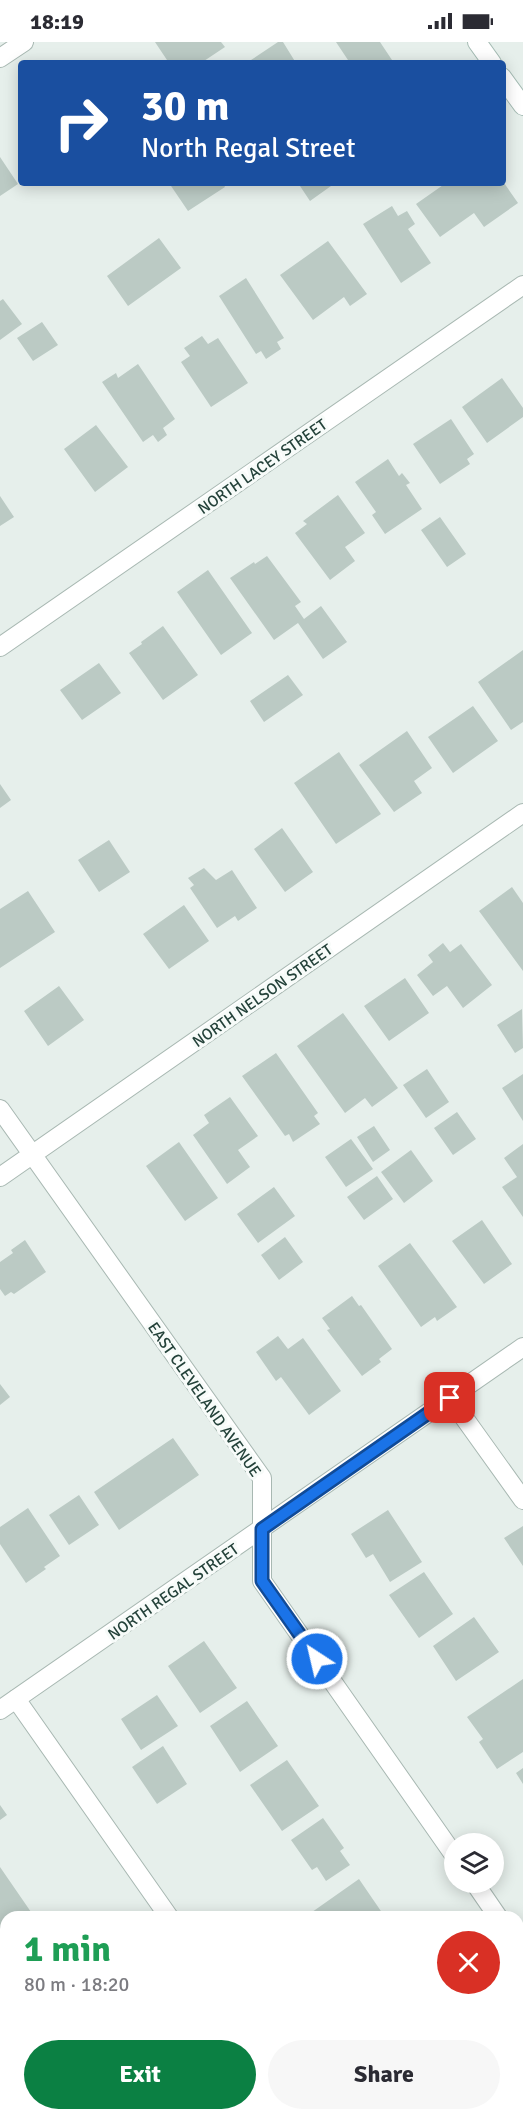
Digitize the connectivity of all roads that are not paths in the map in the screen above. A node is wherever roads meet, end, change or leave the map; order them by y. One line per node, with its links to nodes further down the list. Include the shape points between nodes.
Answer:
1 (24, 42): 3 (street)
2 (477, 42): 4 (street)
3 (0, 58)
4 (490, 60)
5 (506, 83): 6 (street)
6 (523, 106)
7 (523, 285): 8 (street, NORTH LACEY STREET)
8 (0, 647)
9 (523, 813): 11 (street, NORTH NELSON STREET)
10 (0, 1109): 11 (street, EAST CLEVELAND AVENUE)
11 (32, 1154): 12 (street, NORTH NELSON STREET); 16 (street, EAST CLEVELAND AVENUE, via 262,1478)
12 (0, 1177)
13 (523, 1347): 14 (street, NORTH REGAL STREET)
14 (450, 1398): 15 (street); 16 (street, NORTH REGAL STREET)
15 (523, 1500)
16 (262, 1529): 17 (street, NORTH REGAL STREET); 19 (street, EAST CLEVELAND AVENUE, via 262,1581)
17 (16, 1699): 18 (street, NORTH REGAL STREET); 21 (street)
18 (0, 1710)
19 (444, 1841)
20 (482, 1893): 22 (street)
21 (165, 1911)
22 (494, 1911)

